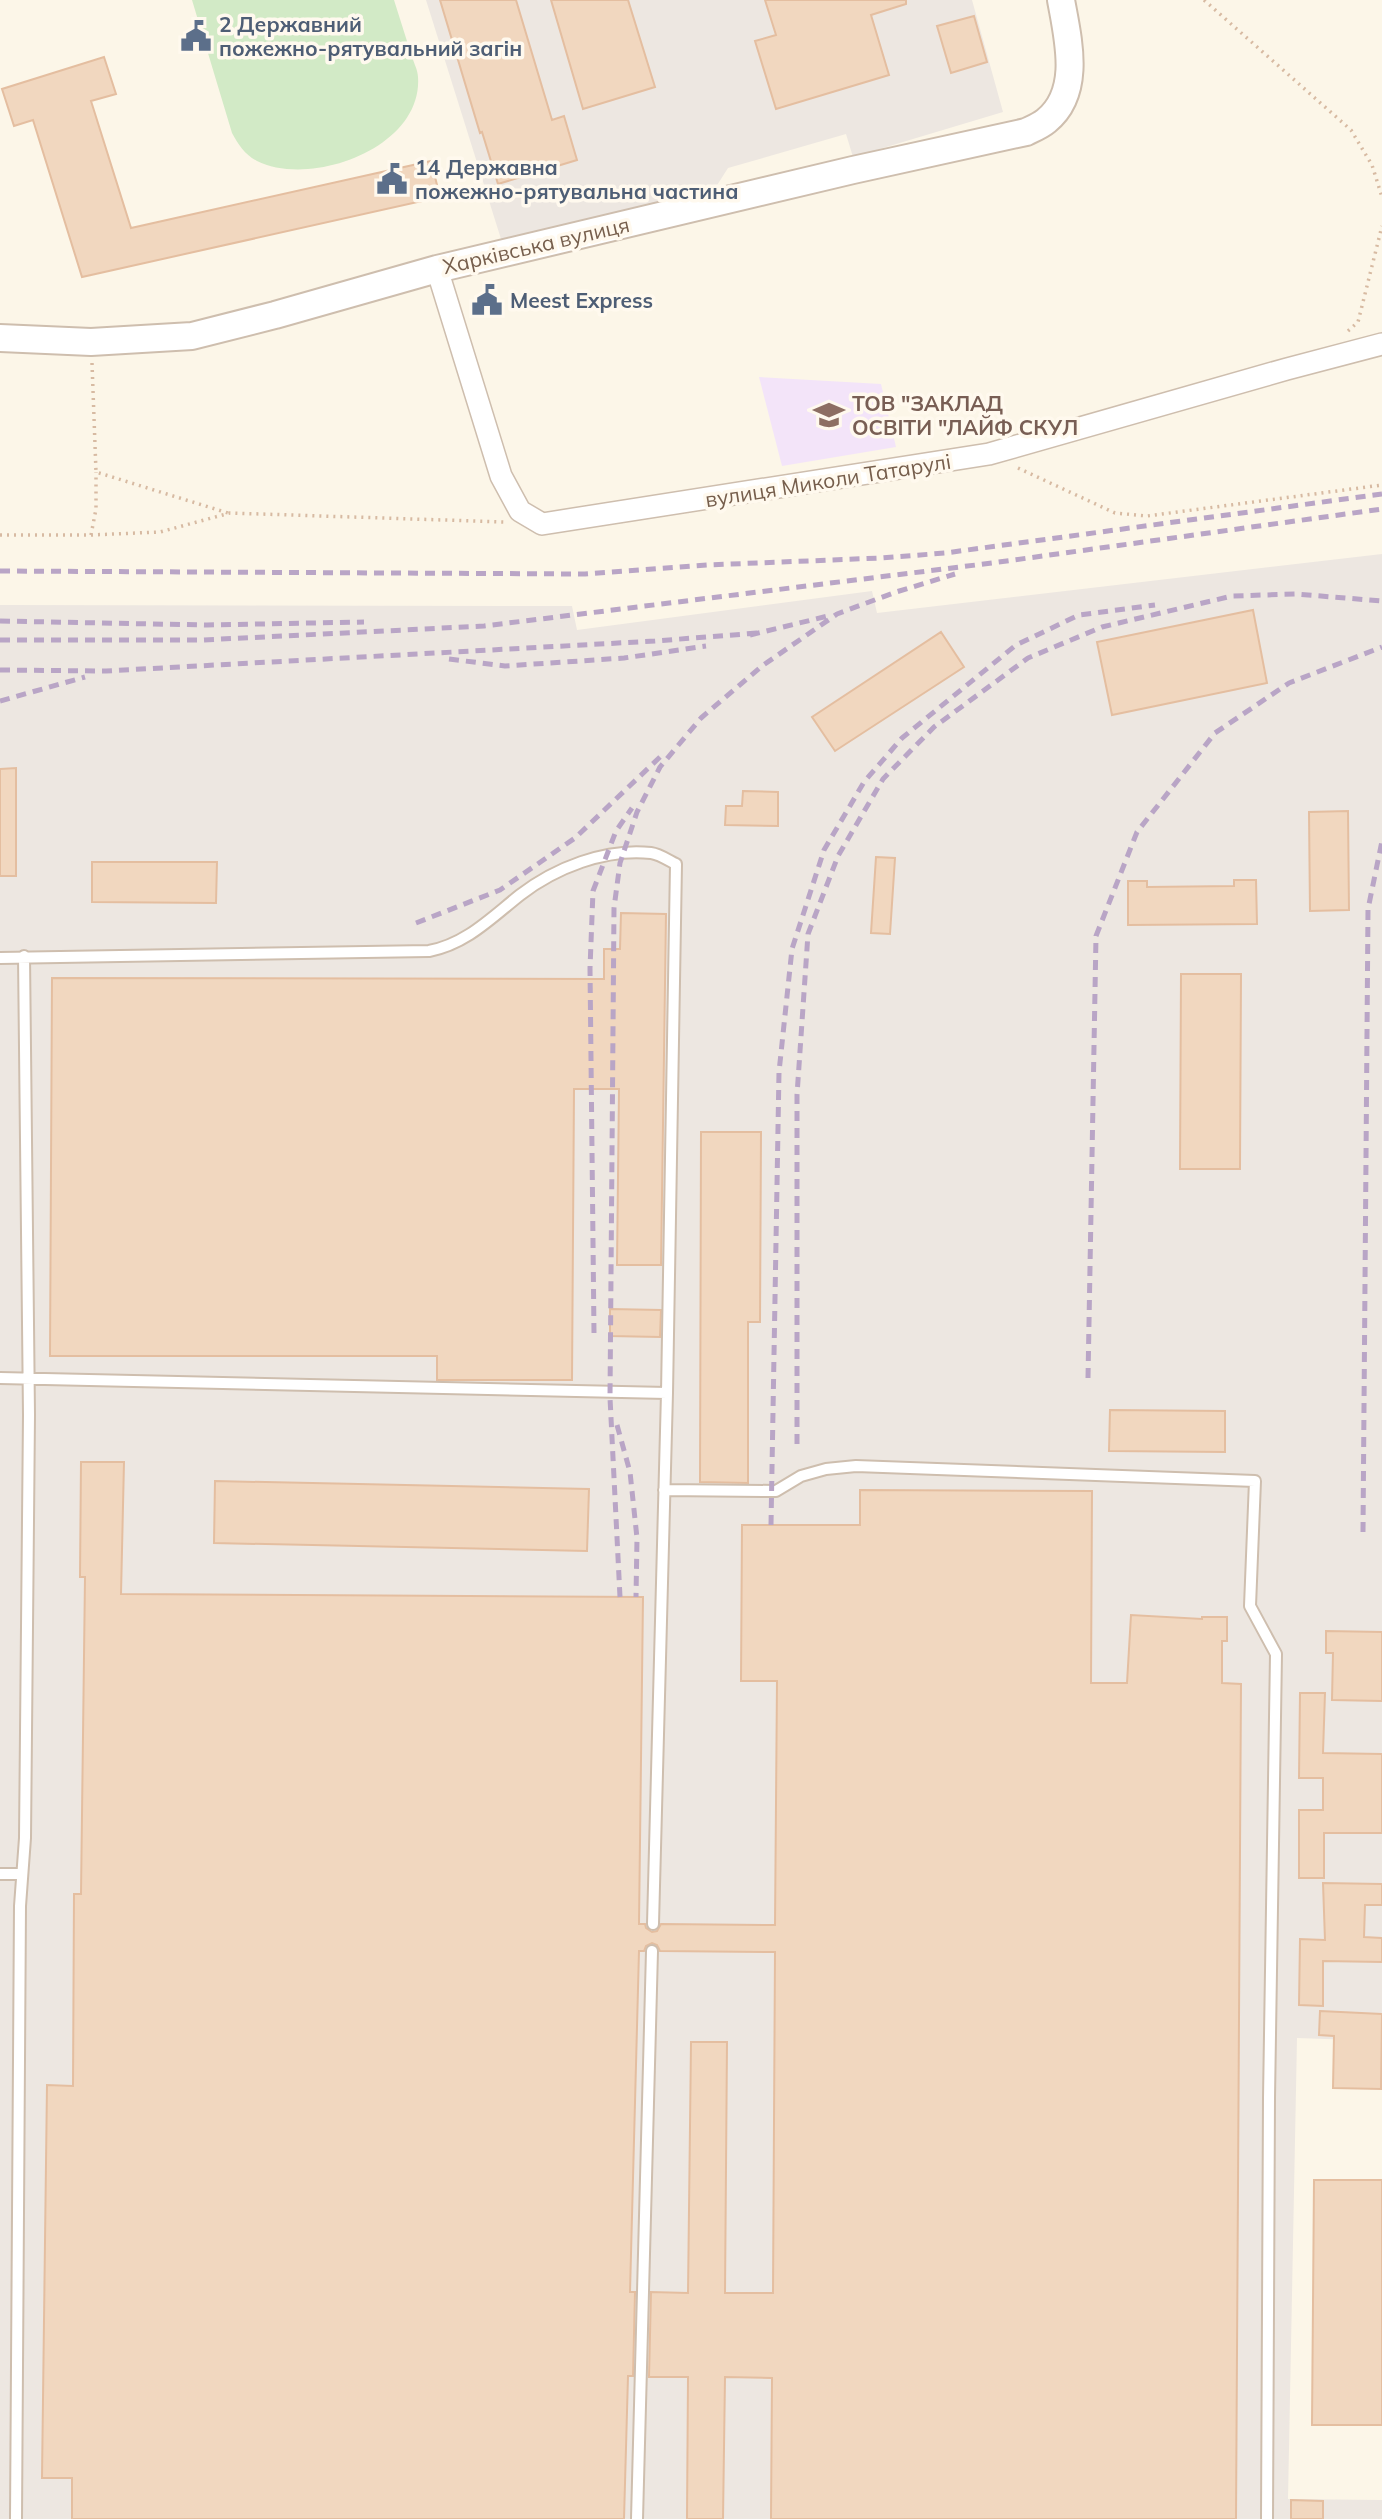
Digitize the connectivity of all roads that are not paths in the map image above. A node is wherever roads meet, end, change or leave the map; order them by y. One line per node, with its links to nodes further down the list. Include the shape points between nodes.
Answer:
1 (1061, 0): 2 (street, Харківська вулиця, via 1069,83 1061,104 1046,121 1026,132)
2 (437, 269): 3 (street, Харківська вулиця, via 192,336 91,342); 4 (street, вулиця Миколи Татарулі, via 501,476 520,511 542,524 989,454)
3 (0, 338)
4 (1382, 344)
5 (24, 956): 6 (lane); 8 (lane); 9 (lane, via 429,951 463,939 548,876 576,864 625,853 654,853 676,864)
6 (0, 958)
7 (0, 1378): 8 (lane)
8 (28, 1378): 9 (lane); 12 (lane)
9 (667, 1394): 10 (lane)
10 (664, 1490): 13 (lane); 17 (lane, via 776,1491 801,1476 856,1466 1255,1481 1250,1606 1276,1654)
11 (0, 1874): 12 (lane)
12 (22, 1874): 15 (lane)
13 (653, 1924)
14 (652, 1951): 16 (lane)
15 (16, 2519)
16 (637, 2519)
17 (1266, 2519)

